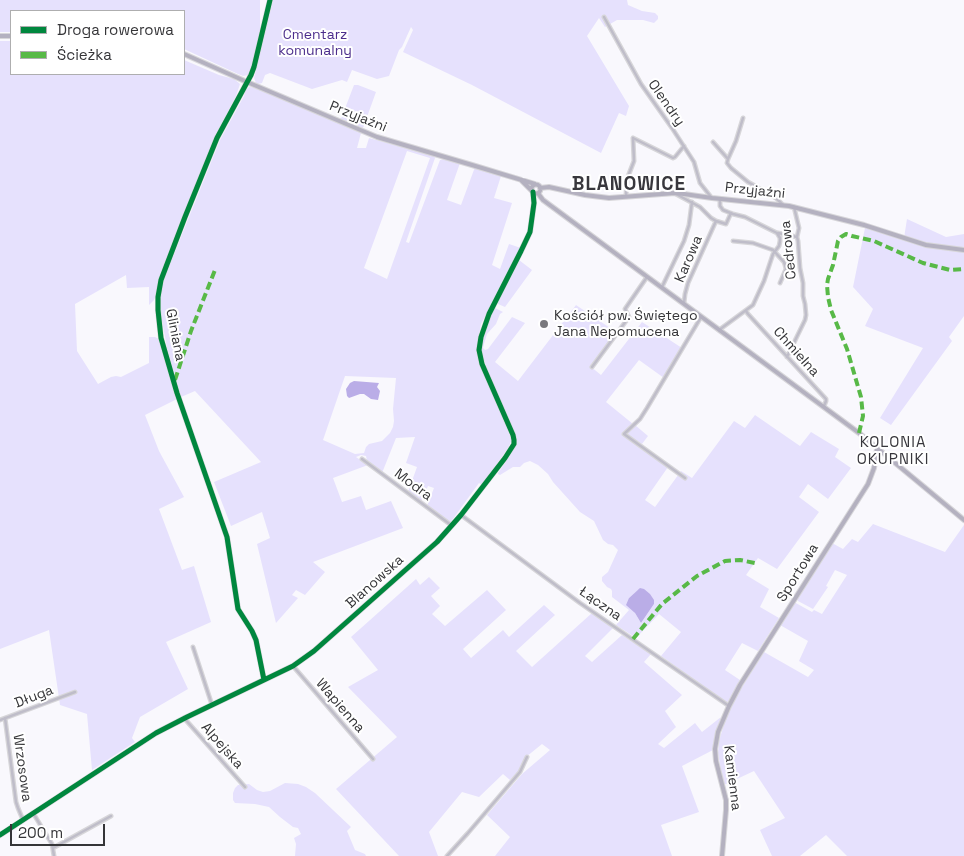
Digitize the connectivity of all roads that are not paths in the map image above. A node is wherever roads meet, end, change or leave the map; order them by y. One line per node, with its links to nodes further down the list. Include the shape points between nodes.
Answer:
1 (270, 0): 4 (street, Gliniana, via 257,58)
2 (604, 17): 7 (street, Olendry, via 640,84)
3 (185, 54): 4 (street, Przyjaźni)
4 (247, 82): 9 (street, Przyjaźni, via 377,137); 47 (street, Gliniana, via 218,138 185,217 161,280 158,310 161,338 177,393 226,537 238,609 256,640)
5 (743, 118): 8 (street)
6 (713, 142): 8 (street)
7 (684, 146): 15 (street, via 673,158 633,138 634,161 627,179); 16 (street, Olendry, via 694,162 700,184)
8 (728, 159): 20 (street, via 731,168)
9 (520, 180): 10 (street, Przyjaźni); 12 (street, Przyjaźni)
10 (535, 184): 11 (street); 12 (street)
11 (540, 188): 14 (street, Blanowska); 15 (street, Przyjaźni)
12 (532, 192): 14 (street); 19 (street, Blanowska)
13 (675, 193): 15 (street, Przyjaźni); 16 (street, Przyjaźni); 18 (street)
14 (539, 195): 19 (street, Blanowska); 29 (street)
15 (626, 198)
16 (712, 198): 17 (street, Przyjaźni)
17 (720, 199): 20 (street, Przyjaźni); 22 (street, via 721,208)
18 (692, 202): 23 (street); 31 (street, via 684,241)
19 (534, 204): 42 (street, Blanowska, via 528,238 489,314 479,350 482,364 512,431 514,444)
20 (783, 205): 21 (street, Przyjaźni)
21 (794, 207): 25 (street, Cedrowa, via 799,228); 27 (street, Przyjaźni, via 926,245)
22 (731, 214): 23 (street, via 726,224); 24 (street, via 745,217)
23 (716, 221): 32 (street, Karowa, via 688,283)
24 (777, 233): 25 (street); 28 (street, via 780,244)
25 (797, 237): 36 (street, Cedrowa, via 805,318)
26 (733, 241): 28 (street, via 753,243)
27 (964, 250)
28 (775, 252): 30 (street, via 786,268); 33 (street, via 753,305)
29 (647, 277): 31 (street); 37 (street, via 625,308 629,316)
30 (780, 283)
31 (662, 288): 32 (street)
32 (684, 305): 34 (street)
33 (746, 310): 35 (street); 36 (street, Chmielna)
34 (701, 317): 35 (street); 41 (street, via 648,408 624,434)
35 (719, 330): 38 (street)
36 (787, 357): 38 (street, Chmielna, via 826,399)
37 (592, 367)
38 (823, 408): 39 (street)
39 (877, 449): 43 (street); 50 (street, Sportowa, via 868,484)
40 (362, 459): 44 (street, Modra)
41 (685, 478)
42 (461, 515): 44 (street, Blanowska); 50 (street, Łączna, via 573,598)
43 (964, 520)
44 (452, 526): 46 (street, Blanowska, via 316,650)
45 (193, 646): 49 (street)
46 (293, 666): 47 (street, Blanowska); 55 (street, Wapienna)
47 (264, 680): 49 (street, Blanowska)
48 (75, 692): 51 (street, Długa)
49 (212, 705): 52 (street, Blanowska)
50 (729, 706): 64 (street, Kamienna, via 715,749 726,800)
51 (5, 718): 53 (street, Długa); 59 (street, Wrzosowa, via 18,808)
52 (184, 718): 56 (street, Alpejska); 57 (street, Blanowska, via 149,737)
53 (0, 720)
54 (528, 758): 63 (street, via 520,772)
55 (373, 759)
56 (246, 787)
57 (33, 813): 59 (street, Blanowska); 61 (street)
58 (111, 816): 61 (street)
59 (23, 820): 60 (street, Blanowska)
60 (0, 835)
61 (53, 848): 62 (street)
62 (54, 856)
63 (447, 856)
64 (722, 856)

